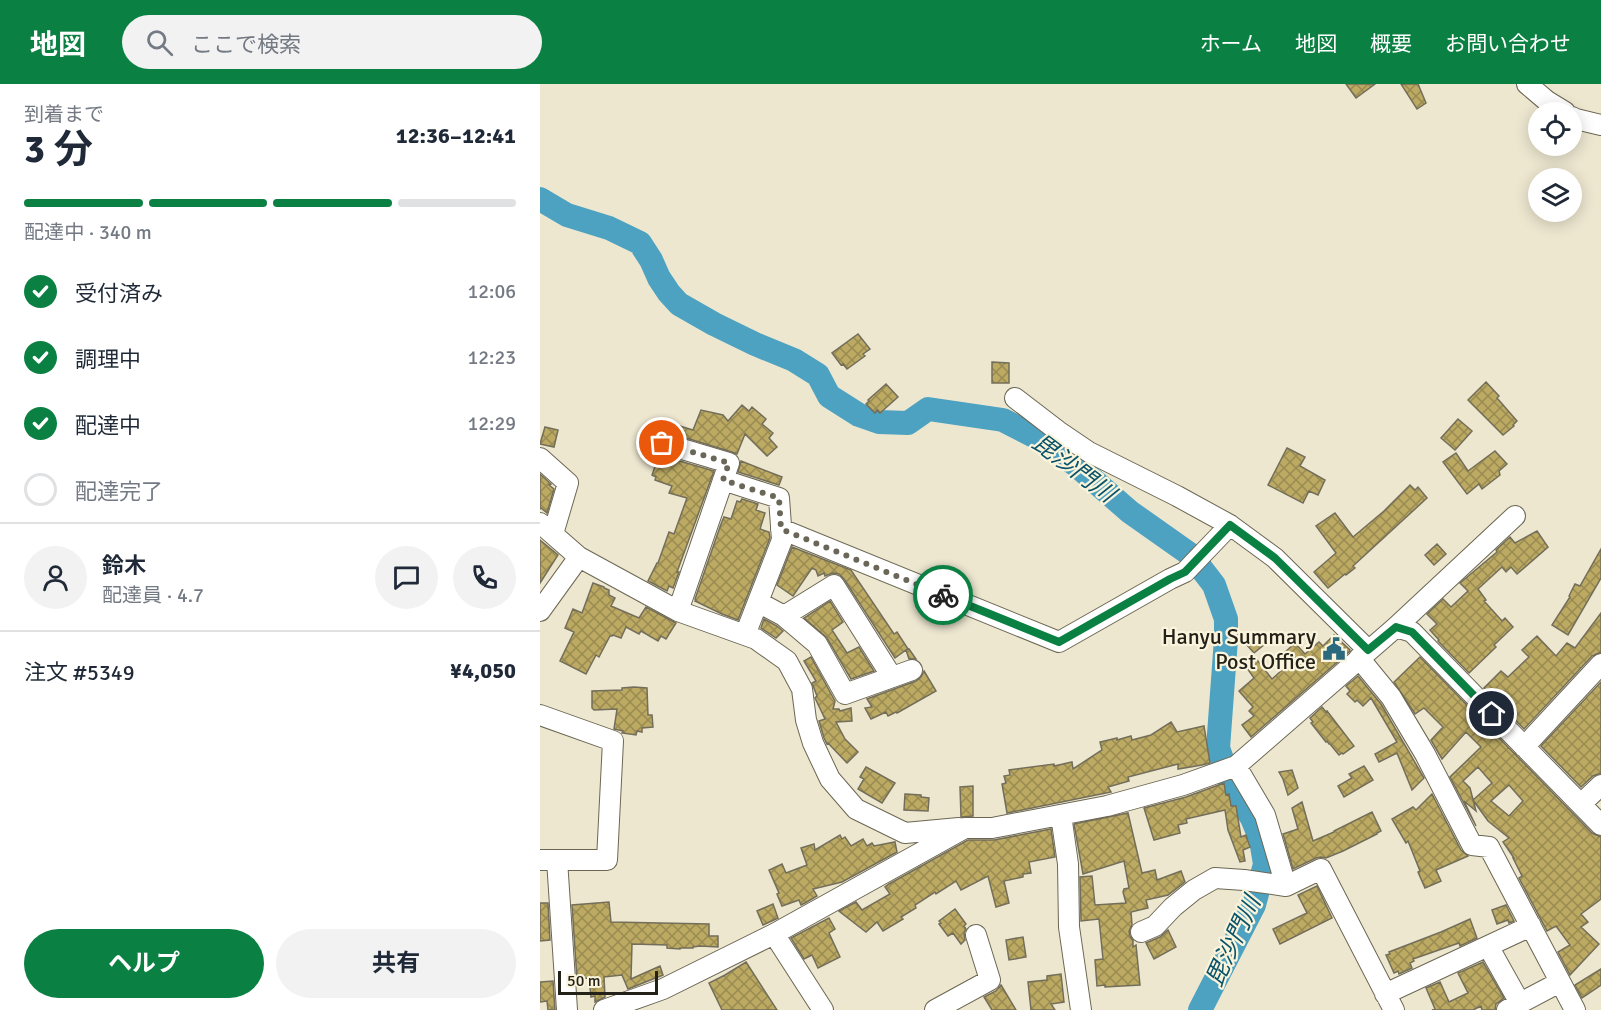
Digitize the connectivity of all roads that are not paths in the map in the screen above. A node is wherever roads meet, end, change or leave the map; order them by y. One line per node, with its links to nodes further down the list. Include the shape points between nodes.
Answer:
1 (1527, 84): 2 (street)
2 (1552, 92)
3 (1582, 121): 4 (street)
4 (1601, 125)
5 (1015, 398): 10 (street, via 1089,452)
6 (662, 443): 8 (street, via 729,463)
7 (540, 458): 11 (street, via 568,483)
8 (723, 480): 12 (street, via 779,498); 16 (street)
9 (1515, 516): 18 (street)
10 (1230, 525): 12 (street, via 1185,572 1059,642); 20 (street, via 1275,558)
11 (547, 529): 13 (street)
12 (781, 529): 14 (street, via 782,540)
13 (579, 557): 15 (street); 16 (street)
14 (758, 602): 17 (street); 19 (street)
15 (540, 611)
16 (678, 611): 19 (street)
17 (784, 616): 23 (street, via 818,644 845,694); 23 (street, via 834,585)
18 (1396, 627): 20 (street); 25 (street, via 1412,632)
19 (745, 635): 31 (street, via 787,661 802,689 813,743 830,780 856,809 905,833)
20 (1364, 654): 26 (street); 34 (street, via 1425,753 1472,845 1489,847)
21 (1601, 664): 25 (street)
22 (912, 669): 23 (street)
23 (892, 677)
24 (540, 715): 32 (street, via 613,741 607,860)
25 (1524, 747): 28 (street)
26 (1236, 766): 29 (street, via 1107,806); 33 (street, via 1264,815)
27 (1601, 784): 28 (street)
28 (1581, 804): 30 (street)
29 (1061, 814): 31 (street, via 992,828); 46 (street, via 1068,864 1069,927)
30 (1601, 825)
31 (965, 828): 36 (street)
32 (549, 860): 42 (street)
33 (1286, 886): 35 (street, via 1215,878 1194,890 1155,926); 40 (street, via 1321,869)
34 (1531, 926): 38 (street); 39 (street)
35 (1141, 932)
36 (774, 934): 43 (street, via 663,989); 44 (street)
37 (976, 935): 45 (street, via 990,980)
38 (1488, 946): 40 (street); 41 (street)
39 (1560, 982): 41 (street); 47 (street)
40 (1389, 1002)
41 (1514, 1007)
42 (567, 1010)
43 (604, 1010)
44 (823, 1010)
45 (935, 1010)
46 (1081, 1010)
47 (1575, 1010)

